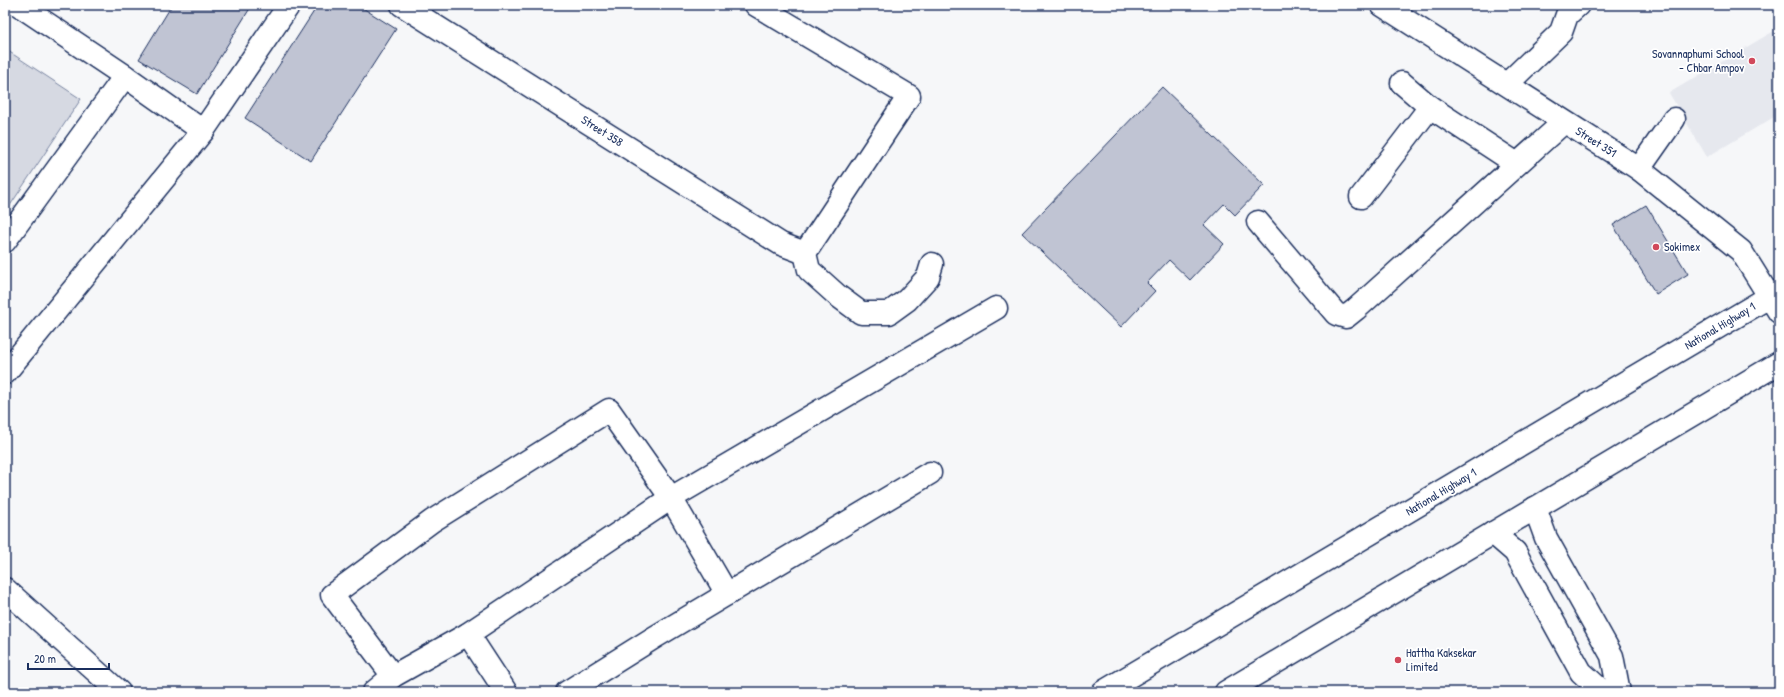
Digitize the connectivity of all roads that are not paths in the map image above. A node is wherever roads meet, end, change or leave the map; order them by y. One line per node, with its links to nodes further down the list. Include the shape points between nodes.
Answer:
1 (19, 5): 7 (main road)
2 (289, 5): 13 (main road)
3 (402, 5): 19 (main road, Street 358, via 781,244)
4 (756, 5): 19 (main road, via 909,96)
5 (1382, 5): 9 (main road, Street 351)
6 (1578, 5): 9 (main road, via 1567,15 1561,32)
7 (126, 76): 13 (main road); 18 (main road)
8 (1402, 83): 10 (main road)
9 (1507, 84): 12 (main road, Street 351)
10 (1430, 107): 14 (main road); 16 (main road)
11 (1674, 119): 15 (main road)
12 (1564, 122): 14 (main road); 15 (main road, Street 351)
13 (203, 131): 24 (main road)
14 (1517, 164): 17 (main road, via 1346,317 1336,314)
15 (1639, 169): 21 (main road, Street 351, via 1741,251)
16 (1361, 197)
17 (1258, 222)
18 (5, 241)
19 (805, 253): 20 (main road, via 809,270 861,313 889,313 907,300 928,277)
20 (932, 264)
21 (1776, 300): 37 (main road, National Highway 1)
22 (996, 308): 26 (main road)
23 (1779, 363): 27 (main road)
24 (5, 373)
25 (930, 473): 30 (main road)
26 (671, 498): 30 (main road); 31 (main road); 32 (main road, via 609,410 432,521 332,595)
27 (1535, 508): 28 (main road); 40 (main road, via 1546,538 1612,656)
28 (1493, 533): 38 (main road); 39 (main road, via 1515,552 1581,672)
29 (5, 589): 33 (main road)
30 (727, 594): 36 (main road)
31 (468, 634): 32 (main road); 35 (main road)
32 (393, 676): 34 (main road)
33 (119, 692)
34 (374, 692)
35 (506, 692)
36 (567, 692)
37 (1103, 692)
38 (1226, 692)
39 (1603, 692)
40 (1619, 692)

